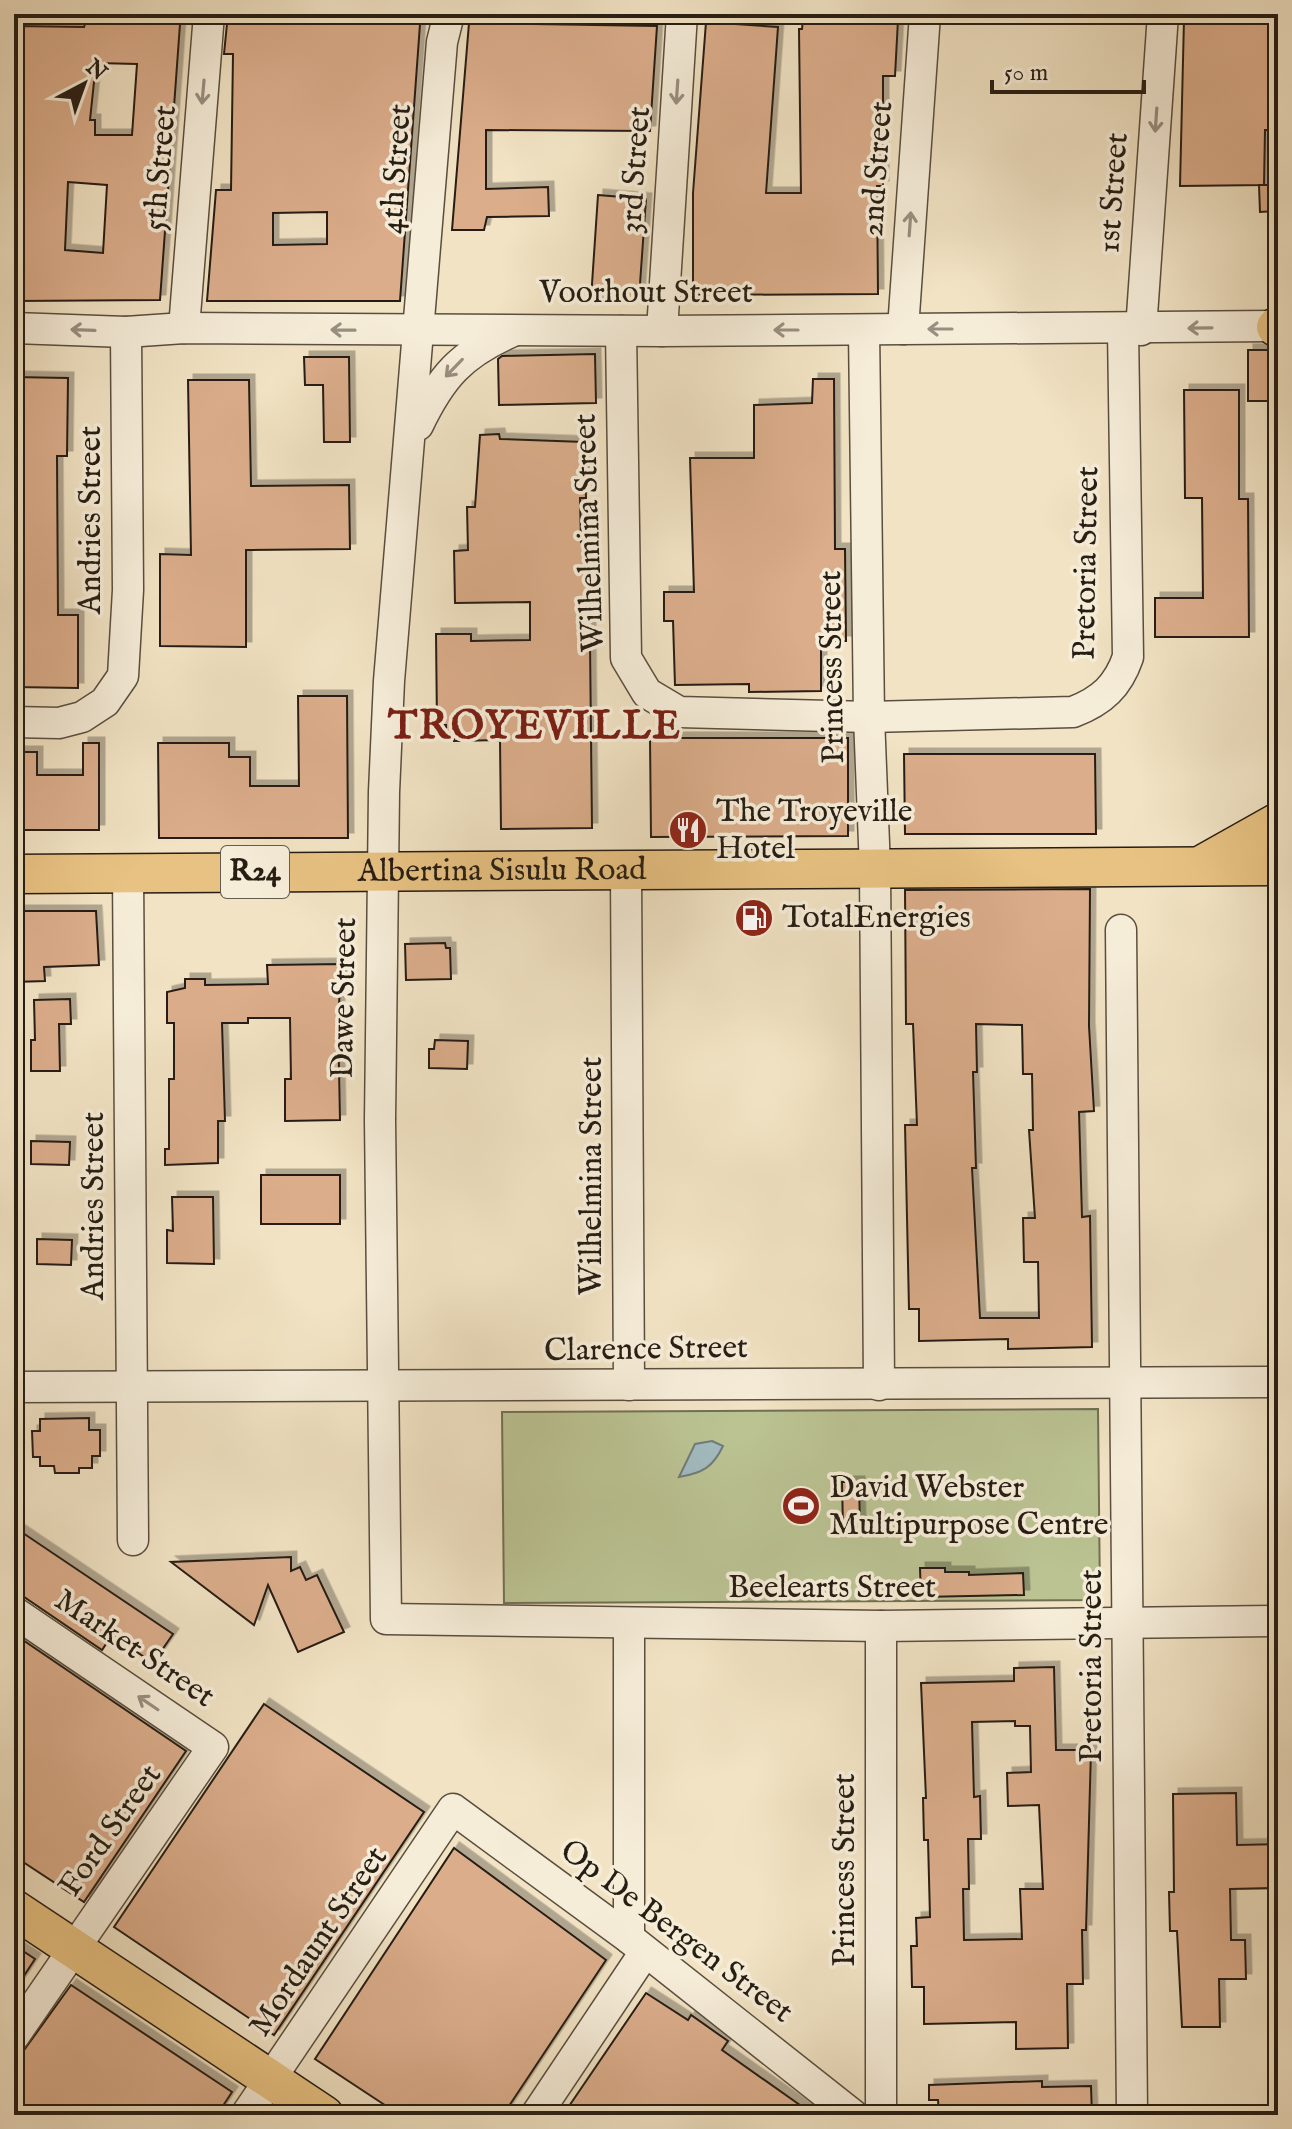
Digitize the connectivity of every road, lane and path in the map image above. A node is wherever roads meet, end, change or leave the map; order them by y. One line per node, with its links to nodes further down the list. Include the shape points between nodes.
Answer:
1 (209, 14): 8 (street, 5th Street, one-way to 8)
2 (449, 14): 11 (street, 4th Street, via 442,42)
3 (682, 14): 15 (street, 3rd Street, one-way to 15)
4 (925, 14): 10 (street, 2nd Street, one-way to 4)
5 (1163, 14): 13 (street, 1st Street, one-way to 13)
6 (1277, 327): 13 (street, Voorhout Street, one-way to 13)
7 (14, 328): 16 (street, Voorhout Street, one-way to 7)
8 (184, 328): 11 (street, Voorhout Street, one-way to 8); 16 (street, Voorhout Street)
9 (520, 328): 11 (street, Voorhout Street); 14 (street, Voorhout Street); 17 (street, one-way to 17, via 458,362)
10 (903, 329): 12 (street, Voorhout Street); 13 (street, Voorhout Street, one-way to 10)
11 (421, 330): 17 (street, Dawe Street)
12 (864, 330): 15 (street, Voorhout Street, one-way to 15); 18 (street, Princess Street)
13 (1132, 330): 18 (street, Pretoria Street, via 1128,657 1118,681 1091,706 1073,712)
14 (621, 331): 15 (street, Voorhout Street); 18 (street, Wilhelmina Street, via 626,658 635,675 647,693 679,712)
15 (662, 331)
16 (126, 332): 19 (street, Andries Street, via 127,664 116,689 94,712 72,721)
17 (411, 439): 24 (street, Dawe Street, via 389,681)
18 (869, 717): 23 (street, Princess Street)
19 (14, 722)
20 (1278, 822): 22 (main road)
21 (1278, 866): 22 (main road, Albertina Sisulu Road / R24)
22 (1195, 868): 23 (main road, Albertina Sisulu Road / R24)
23 (875, 869): 25 (main road, Albertina Sisulu Road / R24); 32 (street, Princess Street)
24 (382, 870): 25 (main road, Albertina Sisulu Road / R24); 26 (main road, Albertina Sisulu Road / R24); 35 (street, Dawe Street)
25 (626, 871): 31 (street, Wilhelmina Street)
26 (128, 873): 27 (main road, Albertina Sisulu Road / R24); 34 (street, Andries Street)
27 (14, 874)
28 (1121, 930): 30 (street, Pretoria Street)
29 (1278, 1382): 30 (street, Clarence Street)
30 (1127, 1383): 32 (street, Clarence Street); 39 (street, Pretoria Street)
31 (629, 1385): 32 (street, Clarence Street); 35 (street, Clarence Street)
32 (879, 1385)
33 (14, 1387): 34 (street, Clarence Street)
34 (130, 1387): 35 (street, Clarence Street); 36 (street, Andries Street)
35 (380, 1388): 38 (street, Dawe Street)
36 (133, 1540)
37 (14, 1612): 43 (street, Market Street, one-way to 37)
38 (386, 1619): 41 (street, Beelearts Street)
39 (1129, 1620): 40 (street, Beelearts Street); 42 (street, Beelearts Street); 55 (street, Pretoria Street)
40 (1278, 1621)
41 (629, 1624): 42 (street, Beelearts Street); 46 (street)
42 (881, 1626): 54 (street, Princess Street)
43 (213, 1747): 47 (street, Ford Street)
44 (453, 1809): 46 (street, Op De Bergen Street); 49 (street, Mordaunt Street)
45 (14, 1909): 47 (main road)
46 (637, 1945): 50 (street, Op De Bergen Street); 53 (street)
47 (73, 1949): 48 (street, Ford Street); 49 (main road)
48 (14, 2036)
49 (270, 2078): 51 (street, Mordaunt Street); 52 (main road)
50 (838, 2110)
51 (246, 2115)
52 (324, 2115)
53 (536, 2115)
54 (881, 2115)
55 (1132, 2115)

